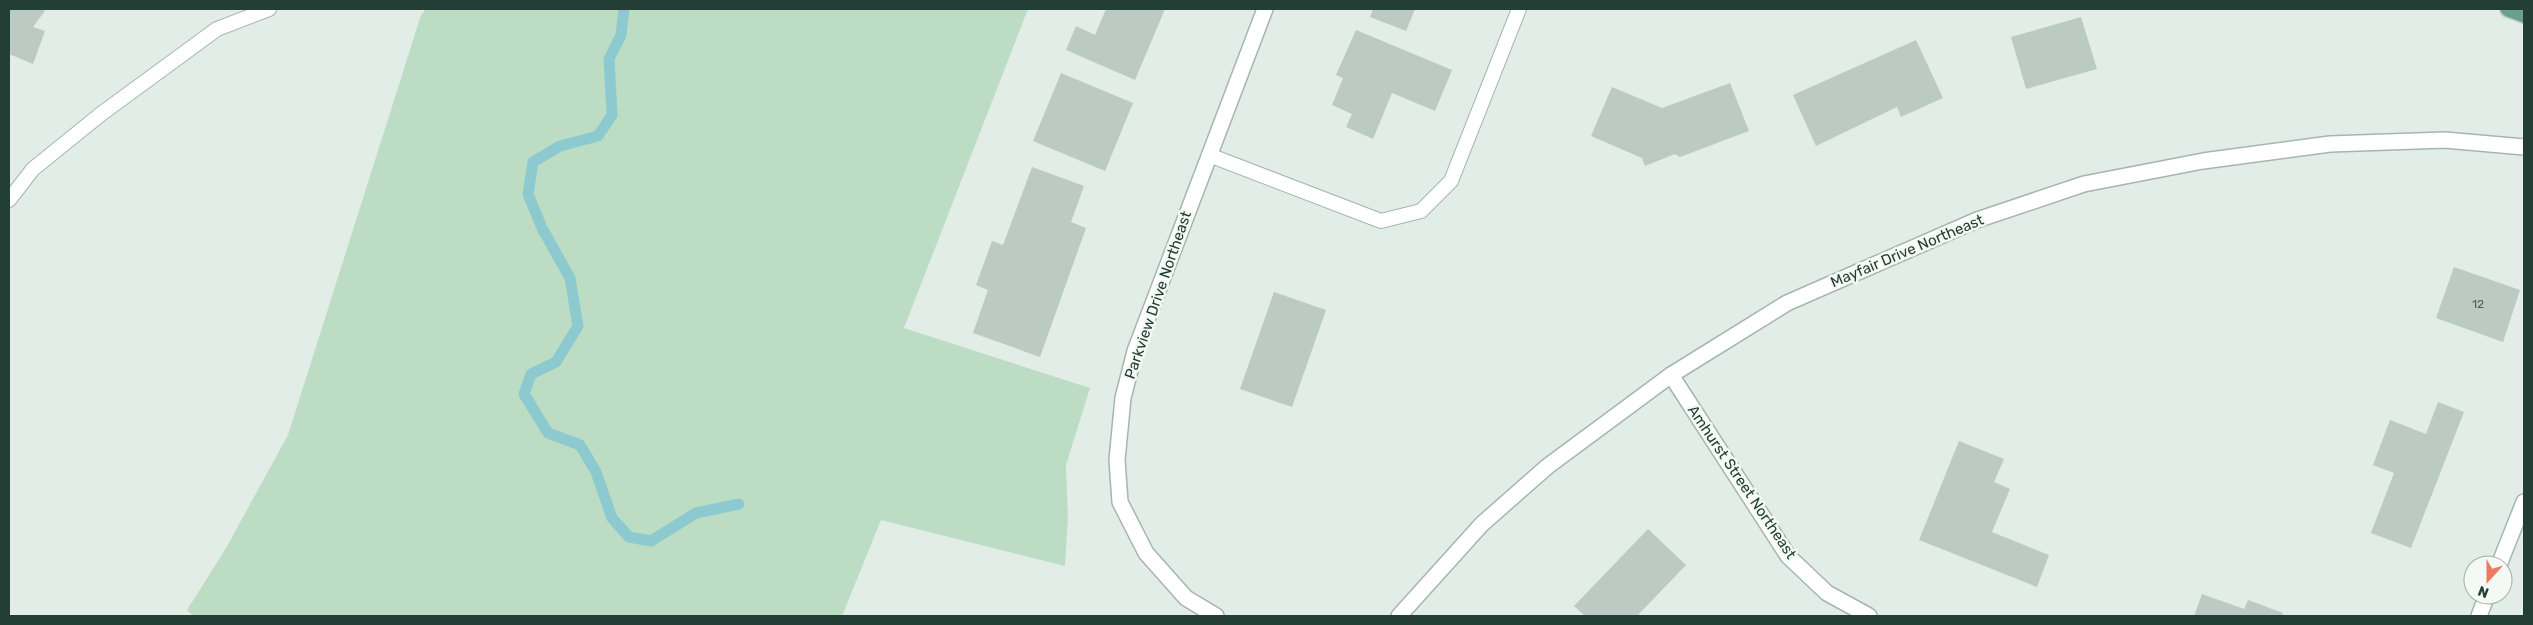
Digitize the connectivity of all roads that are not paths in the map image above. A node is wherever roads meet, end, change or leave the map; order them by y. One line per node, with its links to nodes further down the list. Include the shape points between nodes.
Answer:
1 (269, 9): 8 (lane, via 217,30 100,114 33,169)
2 (1265, 9): 7 (street, Parkview Drive Northeast)
3 (1519, 9): 7 (lane, via 1451,181 1421,211 1381,221)
4 (2508, 9): 5 (main road)
5 (2524, 15)
6 (2524, 147): 9 (street, Mayfair Drive Northeast, via 2445,140 2330,144 2203,161 2084,184 1977,220 1861,269 1787,304)
7 (1209, 155): 12 (street, Parkview Drive Northeast, via 1135,351 1123,398 1117,460 1120,502 1146,553 1186,598)
8 (9, 200)
9 (1671, 375): 13 (street, Mayfair Drive Northeast, via 1548,466 1482,524); 14 (street, Amhurst Street Northeast, via 1788,556 1828,593)
10 (2524, 502): 11 (street)
11 (2503, 555)
12 (1216, 616)
13 (1399, 616)
14 (1869, 616)

